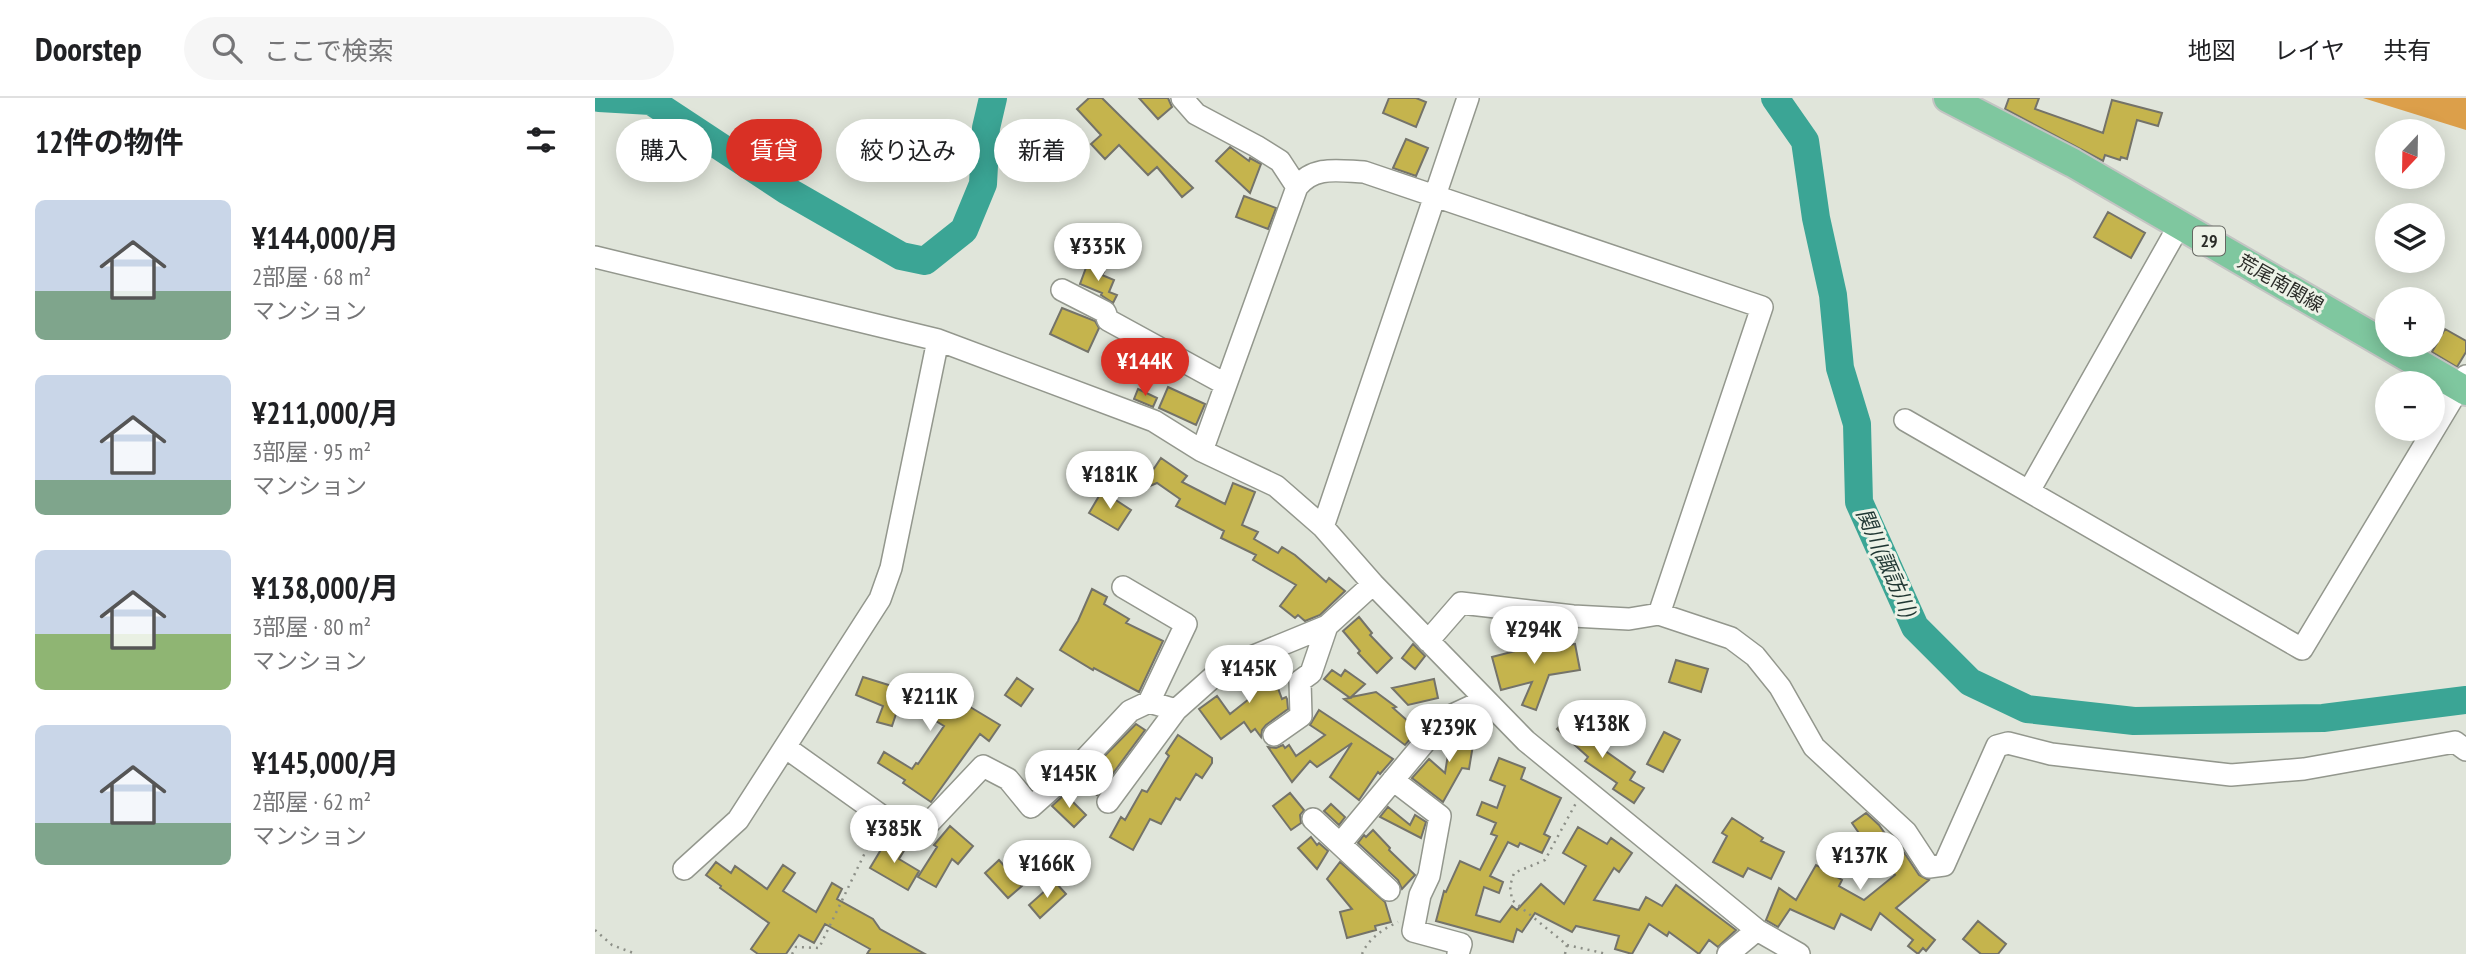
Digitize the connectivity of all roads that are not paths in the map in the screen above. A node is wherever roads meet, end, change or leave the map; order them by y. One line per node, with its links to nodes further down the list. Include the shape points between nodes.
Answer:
1 (1182, 98): 4 (street, via 1196,114 1280,161)
2 (1468, 98): 5 (street)
3 (1948, 98): 6 (main road, 荒尾南関線 / 29)
4 (1297, 187): 5 (street, via 1305,176 1330,170 1363,173); 10 (street)
5 (1435, 197): 15 (street); 18 (street, via 1762,307)
6 (2180, 224): 11 (main road, 荒尾南関線 / 29); 14 (street)
7 (595, 257): 9 (street)
8 (1062, 290): 10 (street)
9 (938, 340): 13 (street, via 1154,421); 25 (street, via 891,568 880,599)
10 (1225, 384): 13 (street)
11 (2464, 385): 14 (street, via 2302,649)
12 (1905, 420): 14 (street)
13 (1202, 452): 15 (street, via 1276,486)
14 (2029, 491)
15 (1323, 527): 16 (street)
16 (1373, 584): 19 (street); 20 (street)
17 (1123, 587): 22 (street, via 1187,624)
18 (1659, 614): 20 (street, via 1629,619 1573,616 1461,603); 26 (street, via 1731,638 1755,656 1780,687 1814,747 1906,832 1929,867 1944,864 1997,746 2008,743 2051,754 2231,775 2304,769 2455,742)
19 (1327, 626): 23 (street, via 1222,669); 24 (street, via 1311,673 1300,681 1301,716)
20 (1428, 640): 21 (street)
21 (1485, 700): 27 (street, via 1444,719); 33 (street, via 1526,741)
22 (1149, 702): 23 (street); 25 (street, via 1130,710 1085,759 1031,807 1008,779 983,766 914,839)
23 (1176, 710): 28 (street)
24 (1274, 735)
25 (785, 747): 31 (street, via 738,820)
26 (2466, 750)
27 (1393, 780): 30 (street); 34 (street, via 1440,816 1413,931 1461,944)
28 (1108, 802)
29 (1313, 818): 30 (street)
30 (1339, 844): 32 (street)
31 (684, 869)
32 (1389, 890)
33 (1757, 930): 35 (street); 36 (street)
34 (1458, 954)
35 (1728, 954)
36 (1799, 954)

